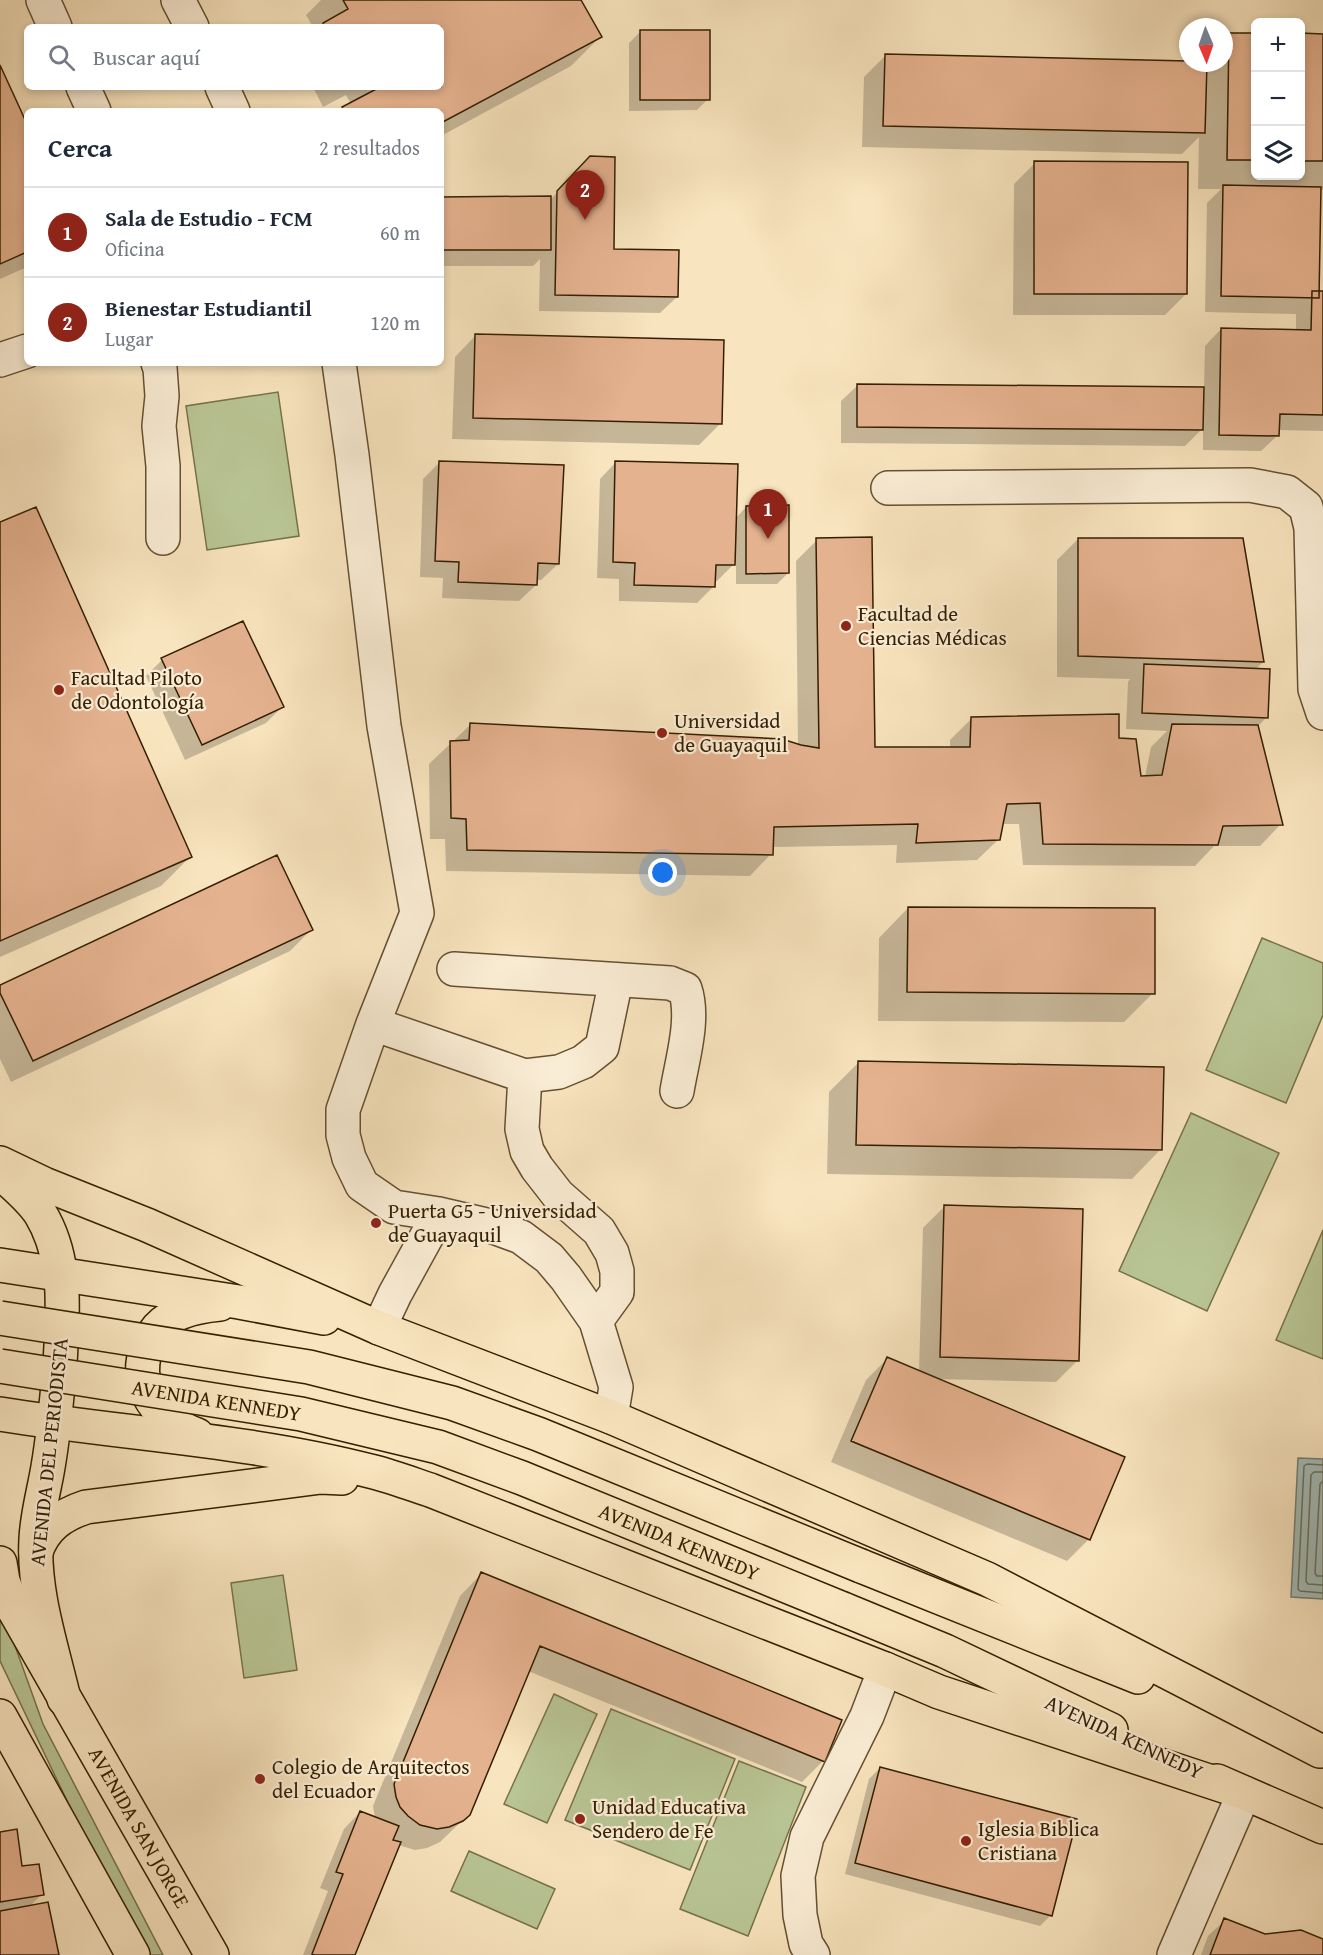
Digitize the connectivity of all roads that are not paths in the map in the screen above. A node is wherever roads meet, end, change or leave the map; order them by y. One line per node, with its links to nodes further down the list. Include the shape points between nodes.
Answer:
1 (43, 0): 3 (lane)
2 (178, 0): 4 (lane)
3 (54, 24)
4 (190, 24)
5 (84, 90): 7 (lane)
6 (224, 90): 8 (lane)
7 (93, 108)
8 (232, 108)
9 (24, 352): 10 (lane)
10 (0, 360)
11 (159, 366): 14 (lane)
12 (339, 366): 18 (lane, via 384,726 417,913)
13 (888, 488): 15 (lane, via 1250,485 1287,492 1306,507 1311,528 1315,689)
14 (163, 538)
15 (1323, 713)
16 (454, 969): 17 (lane)
17 (616, 981): 19 (lane, via 602,1047 583,1062 559,1072); 20 (lane, via 670,984 685,989 690,1013)
18 (373, 1024): 19 (lane); 23 (lane, via 343,1110 343,1135 349,1158 362,1185 394,1207)
19 (525, 1076): 28 (lane, via 522,1129 527,1151 558,1195 599,1231 612,1252 617,1292)
20 (677, 1091)
21 (0, 1163): 29 (main road)
22 (0, 1173): 25 (main road, AVENIDA DEL PERIODISTA, via 39,1212 49,1231)
23 (439, 1215): 28 (lane, via 521,1237 549,1258); 29 (lane)
24 (0, 1265): 25 (main road)
25 (61, 1274): 26 (main road); 33 (main road, AVENIDA DEL PERIODISTA, via 64,1301)
26 (239, 1302): 29 (main road); 34 (main road, via 200,1305 168,1320 155,1332 146,1352 143,1375 156,1409 182,1430)
27 (0, 1318): 41 (main road, bridge, via 309,1367 452,1403 538,1434)
28 (596, 1321): 32 (lane, via 616,1387)
29 (379, 1328): 32 (main road)
30 (0, 1366): 42 (main road, AVENIDA KENNEDY, bridge, via 301,1414 438,1447 945,1651)
31 (0, 1414): 33 (main road)
32 (611, 1417): 41 (main road, via 987,1579)
33 (56, 1423): 34 (main road); 36 (main road, AVENIDA DEL PERIODISTA)
34 (216, 1442): 35 (main road, via 375,1472)
35 (430, 1490): 36 (main road, via 321,1477 86,1507 58,1519 46,1530); 38 (main road)
36 (35, 1557): 39 (main road, AVENIDA DEL PERIODISTA, via 36,1579)
37 (0, 1563): 39 (main road, AVENIDA SAN JORGE, via 13,1608)
38 (885, 1669): 42 (main road, via 939,1692); 46 (lane, via 867,1716 807,1837 798,1876 800,1915 806,1944)
39 (64, 1699): 45 (main road, AVENIDA SAN JORGE)
40 (0, 1716): 44 (main road)
41 (1322, 1751)
42 (1240, 1792): 43 (main road, AVENIDA KENNEDY); 47 (lane)
43 (1323, 1827)
44 (133, 1955)
45 (212, 1955)
46 (813, 1955)
47 (1174, 1955)

